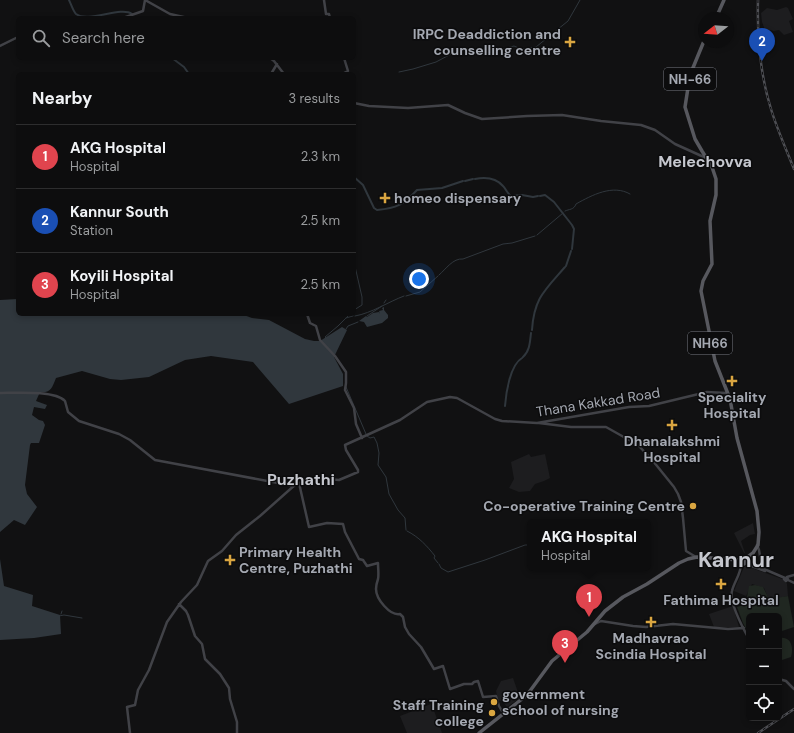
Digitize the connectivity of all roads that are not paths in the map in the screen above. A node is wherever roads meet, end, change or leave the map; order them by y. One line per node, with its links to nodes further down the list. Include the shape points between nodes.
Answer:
1 (145, 0): 5 (main road, via 143,11); 6 (main road, via 170,14)
2 (324, 0): 7 (main road, via 325,12)
3 (724, 0): 4 (highway)
4 (719, 12)
5 (129, 16)
6 (179, 16)
7 (330, 16)
8 (16, 38): 9 (main road)
9 (0, 46)
10 (702, 48): 18 (highway, NH66, via 691,72 685,107)
11 (272, 60): 13 (main road)
12 (345, 60): 16 (main road, via 348,71)
13 (277, 64): 14 (main road); 15 (main road)
14 (272, 72)
15 (283, 72)
16 (346, 72)
17 (356, 103): 18 (main road, via 408,108 448,105 482,119 562,115 638,125 655,130 675,144)
18 (703, 156): 21 (highway, NH66, via 712,166 715,193 709,223 711,264 699,294 717,374)
19 (308, 316): 23 (main road, via 310,323 316,326 320,340 346,372 345,391 354,408 356,424)
20 (0, 392): 25 (main road, via 58,396 65,401 68,412 78,421 119,434 155,460)
21 (727, 392): 22 (main road, Thana Kakkad Road, via 708,392 651,405); 26 (highway, NH66, via 735,440 757,514)
22 (536, 423): 23 (main road, Thana Kakkad Road, via 495,419 458,398 450,397 427,402 400,420); 27 (main road, via 606,427 638,445 677,491 682,504 686,551)
23 (362, 438): 24 (main road, Thana Kakkad Road, via 344,446 358,470 356,473 339,480 315,478)
24 (299, 483): 25 (main road, Thana Kakkad Road); 41 (main road, via 308,527 327,523 343,524 359,559 367,566 378,563 376,588 379,598 388,610 403,617 409,634 421,647 434,669 442,666 450,689 478,681 483,697 496,696)
25 (294, 486): 35 (main road, Thana Kakkad Road, via 208,561 197,585)
26 (757, 546): 28 (highway); 30 (main road)
27 (697, 557): 28 (highway); 36 (highway, via 679,564 624,598)
28 (740, 561): 29 (main road); 30 (main road); 31 (main road); 31 (main road)
29 (749, 565): 31 (main road); 33 (main road)
30 (762, 568): 33 (main road)
31 (741, 570): 37 (main road, via 733,594)
32 (794, 575): 33 (main road)
33 (786, 579): 34 (main road)
34 (794, 583)
35 (179, 604): 42 (main road, Thana Kakkad Road, via 162,633 149,670 138,690 136,705 126,708); 43 (main road, via 188,615 195,636 202,644 205,659 229,688)
36 (594, 624): 37 (main road, via 601,621 625,626 673,624 710,628); 41 (highway, via 552,664 528,696)
37 (743, 627): 38 (main road)
38 (746, 632)
39 (782, 680): 40 (main road)
40 (794, 690)
41 (503, 714): 44 (highway)
42 (130, 733)
43 (237, 733)
44 (479, 733)

